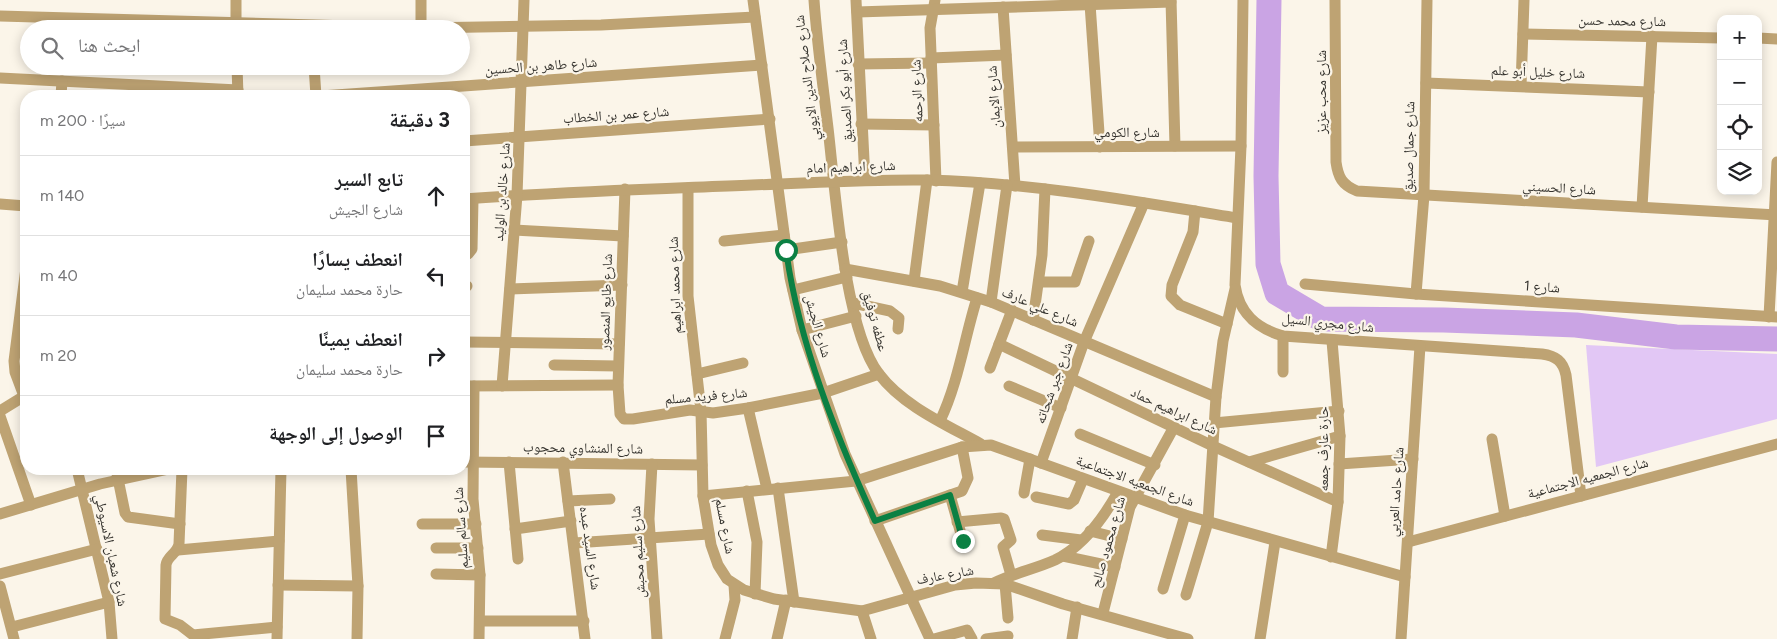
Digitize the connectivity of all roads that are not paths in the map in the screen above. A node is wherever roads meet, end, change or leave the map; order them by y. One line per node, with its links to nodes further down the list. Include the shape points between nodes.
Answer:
1 (236, 0): 18 (street)
2 (421, 0): 19 (street)
3 (524, 0): 20 (street, شارع خالد بن الوليد)
4 (753, 0): 16 (street, شارع الجيش)
5 (814, 0): 55 (street, شارع صلاح الدين الايوبي)
6 (1243, 0): 50 (street, شارع مجري السيل)
7 (1335, 0): 57 (street, شارع محب عزيز, via 1336,162)
8 (1427, 0): 36 (street, شارع جمال صديق)
9 (1524, 0): 22 (street)
10 (1171, 1): 11 (street); 49 (street)
11 (1090, 4): 14 (street); 52 (street)
12 (934, 5): 13 (street); 14 (street); 28 (street, شارع الرحمه, via 930,28)
13 (856, 6): 29 (street, شارع أبو بكر الصديق)
14 (1003, 7): 27 (street, شارع الايمان)
15 (0, 16): 17 (street)
16 (755, 17): 20 (street); 30 (street, شارع الجيش)
17 (94, 20)
18 (236, 20)
19 (421, 20)
20 (524, 27): 21 (street); 35 (street, شارع خالد بن الوليد)
21 (470, 28)
22 (1523, 34): 23 (street, شارع محمد حسن); 37 (street)
23 (1652, 36): 24 (street, شارع محمد حسن); 43 (street)
24 (1717, 38)
25 (1762, 38): 26 (street)
26 (1777, 39)
27 (1006, 55): 28 (street); 51 (street, شارع الايمان)
28 (931, 60): 29 (street); 46 (street, شارع الرحمه)
29 (858, 64): 45 (street, شارع أبو بكر الصديق)
30 (762, 65): 35 (street, شارع طاهر بن الحسين); 44 (street, شارع الجيش)
31 (237, 75): 40 (street)
32 (315, 75): 41 (street)
33 (0, 78): 34 (street)
34 (62, 82): 38 (street); 39 (street)
35 (522, 82): 42 (street, شارع طاهر بن الحسين); 47 (street, شارع خالد بن الوليد)
36 (1426, 82): 37 (street, شارع خليل أبو علم); 65 (street, شارع جمال صديق)
37 (1522, 86): 43 (street, شارع خليل أبو علم)
38 (61, 90)
39 (121, 90)
40 (238, 90)
41 (316, 90)
42 (407, 90)
43 (1649, 92): 70 (street)
44 (770, 119): 47 (street, شارع عمر بن الخطاب); 59 (street, شارع الجيش)
45 (861, 124): 46 (street); 54 (street, شارع أبو بكر الصديق)
46 (934, 125): 56 (street, شارع الرحمه)
47 (520, 137): 48 (street, شارع عمر بن الخطاب); 64 (street, شارع خالد بن الوليد)
48 (470, 141)
49 (1175, 146): 50 (street, شارع الكومي); 52 (street, شارع الكومي)
50 (1242, 146): 73 (street, شارع مجري السيل)
51 (1013, 147): 52 (street, شارع الكومي); 60 (street, شارع الايمان)
52 (1100, 147)
53 (1777, 162): 72 (street)
54 (865, 180): 55 (street, شارع ابراهيم امام); 56 (street, شارع ابراهيم امام)
55 (834, 181): 59 (street, شارع ابراهيم امام); 80 (street, عطفه توفيق)
56 (931, 181): 58 (street, شارع ابراهيم امام); 84 (street, شارع الرحمه)
57 (1342, 182): 65 (street, شارع الحسيني, via 1357,191)
58 (980, 183): 60 (street, شارع ابراهيم امام); 91 (street)
59 (778, 184): 61 (street, شارع ابراهيم امام); 76 (street, شارع الجيش)
60 (1011, 186): 63 (street, شارع ابراهيم امام); 94 (street, شارع الايمان)
61 (688, 188): 62 (street, شارع ابراهيم امام); 117 (street, شارع محمد ابراهيم, via 688,296)
62 (624, 189): 64 (street, شارع ابراهيم امام); 77 (street, شارع طايع المنصور)
63 (1045, 189): 67 (street, شارع ابراهيم امام); 85 (street)
64 (517, 195): 66 (street, شارع ابراهيم امام); 75 (street, شارع خالد بن الوليد)
65 (1424, 195): 70 (street, شارع الحسيني); 92 (street, شارع جمال صديق)
66 (470, 199)
67 (1144, 203): 71 (street, شارع ابراهيم امام); 108 (street, شارع جبر شحاته)
68 (0, 204): 69 (street)
69 (20, 206)
70 (1642, 207): 72 (street, شارع الحسيني)
71 (1195, 211): 73 (street, شارع ابراهيم امام); 101 (street, via 1192,232 1171,296 1180,306)
72 (1776, 215): 99 (street)
73 (1237, 218): 87 (street, شارع مجري السيل)
74 (470, 224): 82 (street)
75 (514, 230): 77 (street); 89 (street, شارع خالد بن الوليد)
76 (784, 235): 79 (street); 81 (street, شارع الجيش)
77 (624, 236): 88 (street, شارع طايع المنصور)
78 (1089, 241): 85 (street, via 1075,282)
79 (724, 242)
80 (842, 242): 81 (street); 83 (street, عطفه توفيق)
81 (786, 250): 90 (street, شارع الجيش)
82 (470, 252)
83 (846, 273): 84 (street, شارع علي عارف); 90 (street, شارع علي عارف); 95 (street, عطفه توفيق)
84 (914, 280): 91 (street, شارع علي عارف)
85 (1039, 282): 100 (street)
86 (1305, 284): 92 (street, شارع 1)
87 (1236, 285): 101 (street); 104 (street, شارع مجري السيل, via 1237,298 1252,321 1266,331)
88 (622, 286): 89 (street); 109 (street, شارع طايع المنصور)
89 (510, 289): 107 (street, شارع خالد بن الوليد)
90 (793, 290): 103 (street, شارع الجيش)
91 (962, 292): 93 (street, شارع علي عارف)
92 (1416, 294): 99 (street, شارع 1)
93 (977, 298): 94 (street, شارع علي عارف); 135 (street, via 953,394)
94 (991, 302): 96 (street, شارع علي عارف)
95 (853, 303): 98 (street, عطفه توفيق); 102 (street, via 894,312 899,318)
96 (1012, 310): 100 (street, شارع علي عارف); 110 (street)
97 (20, 314): 120 (street, via 14,361 14,372)
98 (856, 316): 103 (street); 118 (street, عطفه توفيق, via 864,346)
99 (1773, 317)
100 (1033, 320): 108 (street, شارع علي عارف)
101 (1227, 324): 126 (street)
102 (898, 329)
103 (802, 330): 125 (street, شارع الجيش)
104 (1283, 336): 105 (street, شارع مجري السيل); 116 (street)
105 (1332, 341): 111 (street, شارع مجري السيل); 132 (street, حارة عارف جمعه)
106 (470, 342): 107 (street)
107 (506, 342): 109 (street); 123 (street, شارع خالد بن الوليد)
108 (1084, 342): 119 (street, شارع جبر شحاته); 126 (street, شارع علي عارف)
109 (619, 344): 114 (street, شارع طايع المنصور)
110 (999, 344): 115 (street); 119 (street, شارع ابراهيم حماد)
111 (1420, 346): 145 (street, شارع حامد العربي); 173 (street, شارع مجري السيل, via 1551,355 1559,359 1566,375)
112 (743, 363): 117 (street)
113 (554, 365): 114 (street)
114 (618, 366): 121 (street, شارع طايع المنصور)
115 (990, 368)
116 (1283, 372)
117 (697, 374): 131 (street, شارع محمد ابراهيم)
118 (879, 374): 125 (street, شارع فريد مسلم); 135 (street, عطفه توفيق, via 900,394)
119 (1071, 378): 129 (street, شارع جبر شحاته); 137 (street, شارع ابراهيم حماد)
120 (20, 385)
121 (618, 385): 123 (street); 134 (street, شارع طايع المنصور)
122 (470, 386): 123 (street)
123 (502, 386)
124 (1009, 386): 129 (street)
125 (822, 393): 128 (street, شارع فريد مسلم); 165 (street, شارع الجيش)
126 (1216, 397): 136 (street)
127 (20, 399): 130 (street)
128 (748, 408): 131 (street, شارع فريد مسلم, via 714,413); 167 (street)
129 (1061, 408): 146 (street, شارع جبر شحاته)
130 (0, 411)
131 (701, 411): 134 (street, شارع فريد مسلم, via 684,410 633,419); 153 (street, شارع مسلم)
132 (1339, 411): 136 (street); 139 (street, حارة عارف جمعه)
133 (0, 416): 155 (street)
134 (622, 417)
135 (940, 421): 141 (street, عطفه توفيق)
136 (1214, 423): 143 (street)
137 (1174, 427): 143 (street, شارع ابراهيم حماد); 154 (street, شارع محمود صالح)
138 (1080, 434): 154 (street)
139 (1340, 436): 150 (street); 152 (street, حارة عارف جمعه)
140 (1492, 439): 182 (street)
141 (981, 444): 144 (street, شارع الجمعيه الاجتماعية); 146 (street, شارع الجمعيه الاجتماعية, via 1000,447)
142 (1777, 444): 173 (street, شارع الجمعيه الاجتماعية)
143 (1213, 446): 150 (street, شارع ابراهيم حماد); 186 (street)
144 (962, 447): 165 (street, شارع الجمعيه الاجتماعية); 171 (street, via 967,483 962,491)
145 (1413, 459): 152 (street); 200 (street, شارع حامد العربي)
146 (1035, 461): 164 (street, شارع الجمعيه الاجتماعية); 170 (street, شارع جبر شحاته)
147 (470, 462): 148 (street, شارع المنشاوي محجوب)
148 (509, 462): 149 (street, شارع المنشاوي محجوب); 190 (street)
149 (563, 462): 151 (street, شارع المنشاوي محجوب); 177 (street, شارع السيد عبده)
150 (1249, 462): 178 (street, شارع ابراهيم حماد)
151 (652, 464): 153 (street, شارع المنشاوي محجوب); 194 (street, شارع سليم محبش)
152 (1339, 464): 178 (street, حارة عارف جمعه)
153 (702, 465): 172 (street, شارع مسلم)
154 (1155, 466): 175 (street, شارع محمود صالح)
155 (20, 473)
156 (21, 475): 179 (street)
157 (78, 475): 166 (street, شارع شعبان الاسيوطي)
158 (114, 475): 166 (street)
159 (116, 475): 187 (street, via 128,517)
160 (182, 475): 187 (street)
161 (281, 475): 198 (street)
162 (351, 475): 217 (street)
163 (470, 475): 189 (street, شارع سالم سليم)
164 (1083, 479): 169 (street, شارع الجمعيه الاجتماعية); 174 (street, via 1069,504)
165 (856, 480): 167 (street, شارع الجمعيه الاجتماعية); 184 (street, شارع الجيش)
166 (82, 489): 179 (street); 204 (street, شارع شعبان الاسيوطي)
167 (773, 489): 168 (street, شارع الجمعيه الاجتماعية); 223 (street)
168 (747, 491): 172 (street, شارع الجمعيه الاجتماعية); 220 (street, via 757,542)
169 (1118, 492): 175 (street, شارع الجمعيه الاجتماعية); 191 (street)
170 (1024, 493)
171 (950, 495): 184 (street); 185 (street)
172 (703, 496): 192 (street, شارع مسلم)
173 (1581, 496): 182 (street, شارع الجمعيه الاجتماعية)
174 (1036, 497)
175 (1134, 498): 181 (street, شارع الجمعيه الاجتماعية); 195 (street, شارع محمود صالح)
176 (610, 499): 177 (street)
177 (568, 501): 183 (street, شارع السيد عبده)
178 (1338, 502): 207 (street, حارة عارف جمعه)
179 (31, 505): 180 (street)
180 (0, 514)
181 (1185, 515): 186 (street, شارع الجمعيه الاجتماعية); 219 (street)
182 (1505, 516): 200 (street, شارع الجمعيه الاجتماعية)
183 (571, 521): 190 (street); 201 (street, شارع السيد عبده)
184 (875, 521): 222 (street, شارع الجيش)
185 (957, 522): 197 (street); 214 (street, via 1004,519 1011,539 1003,547)
186 (1208, 522): 199 (street, شارع الجمعيه الاجتماعية); 221 (street)
187 (180, 524): 205 (street)
188 (422, 524): 189 (street)
189 (476, 524): 203 (street, شارع سالم سليم)
190 (515, 529): 208 (street)
191 (1090, 531): 195 (street); 196 (street)
192 (709, 534): 194 (street); 218 (street, شارع مسلم, via 718,565)
193 (1042, 536): 196 (street)
194 (650, 538): 201 (street); 239 (street, شارع سليم محبش)
195 (1122, 539): 209 (street, شارع محمود صالح)
196 (1081, 540): 206 (street)
197 (963, 541)
198 (279, 542): 205 (street); 215 (street)
199 (1276, 542): 207 (street, شارع الجمعيه الاجتماعية); 248 (street)
200 (1408, 542): 213 (street, شارع حامد العربي)
201 (574, 543): 230 (street, شارع السيد عبده)
202 (436, 548): 203 (street)
203 (478, 548): 212 (street, شارع سالم سليم)
204 (97, 549): 210 (street); 224 (street, شارع شعبان الاسيوطي)
205 (178, 550): 232 (street, via 169,557 166,565 165,615 168,622 180,625 193,635)
206 (1063, 556): 209 (street); 214 (street)
207 (1332, 557): 213 (street, شارع الجمعيه الاجتماعية)
208 (518, 559)
209 (1115, 567): 227 (street, شارع محمود صالح)
210 (0, 574)
211 (436, 574): 212 (street)
212 (480, 575): 229 (street, شارع سالم سليم)
213 (1405, 577): 249 (street, شارع حامد العربي)
214 (1003, 581): 222 (street, شارع عارف, via 955,585); 225 (street, شارع عارف); 228 (street)
215 (278, 585): 217 (street); 232 (street)
216 (0, 586): 231 (street)
217 (358, 586): 236 (street)
218 (734, 586): 220 (street, شارع عارف); 240 (street, via 735,600)
219 (1163, 589)
220 (755, 594): 223 (street, شارع عارف)
221 (1186, 595)
222 (910, 597): 226 (street, شارع عارف); 243 (street, شارع الجيش)
223 (790, 601): 226 (street, شارع عارف); 241 (street)
224 (109, 602): 231 (street); 235 (street, شارع شعبان الاسيوطي)
225 (1077, 607): 227 (street, شارع عارف); 246 (street)
226 (862, 611): 242 (street)
227 (1103, 613): 234 (street, شارع عارف)
228 (1008, 618)
229 (480, 621): 230 (street); 237 (street, شارع سالم سليم)
230 (584, 621): 238 (street, شارع السيد عبده)
231 (13, 633)
232 (277, 633)
233 (1008, 636): 245 (street)
234 (1172, 637): 247 (street, شارع عارف)
235 (112, 639)
236 (357, 639)
237 (479, 639)
238 (585, 639)
239 (657, 639)
240 (725, 639)
241 (777, 639)
242 (871, 639)
243 (932, 639): 244 (street, via 967,630)
244 (972, 639)
245 (990, 639)
246 (1072, 639)
247 (1188, 639)
248 (1260, 639)
249 (1401, 639)

